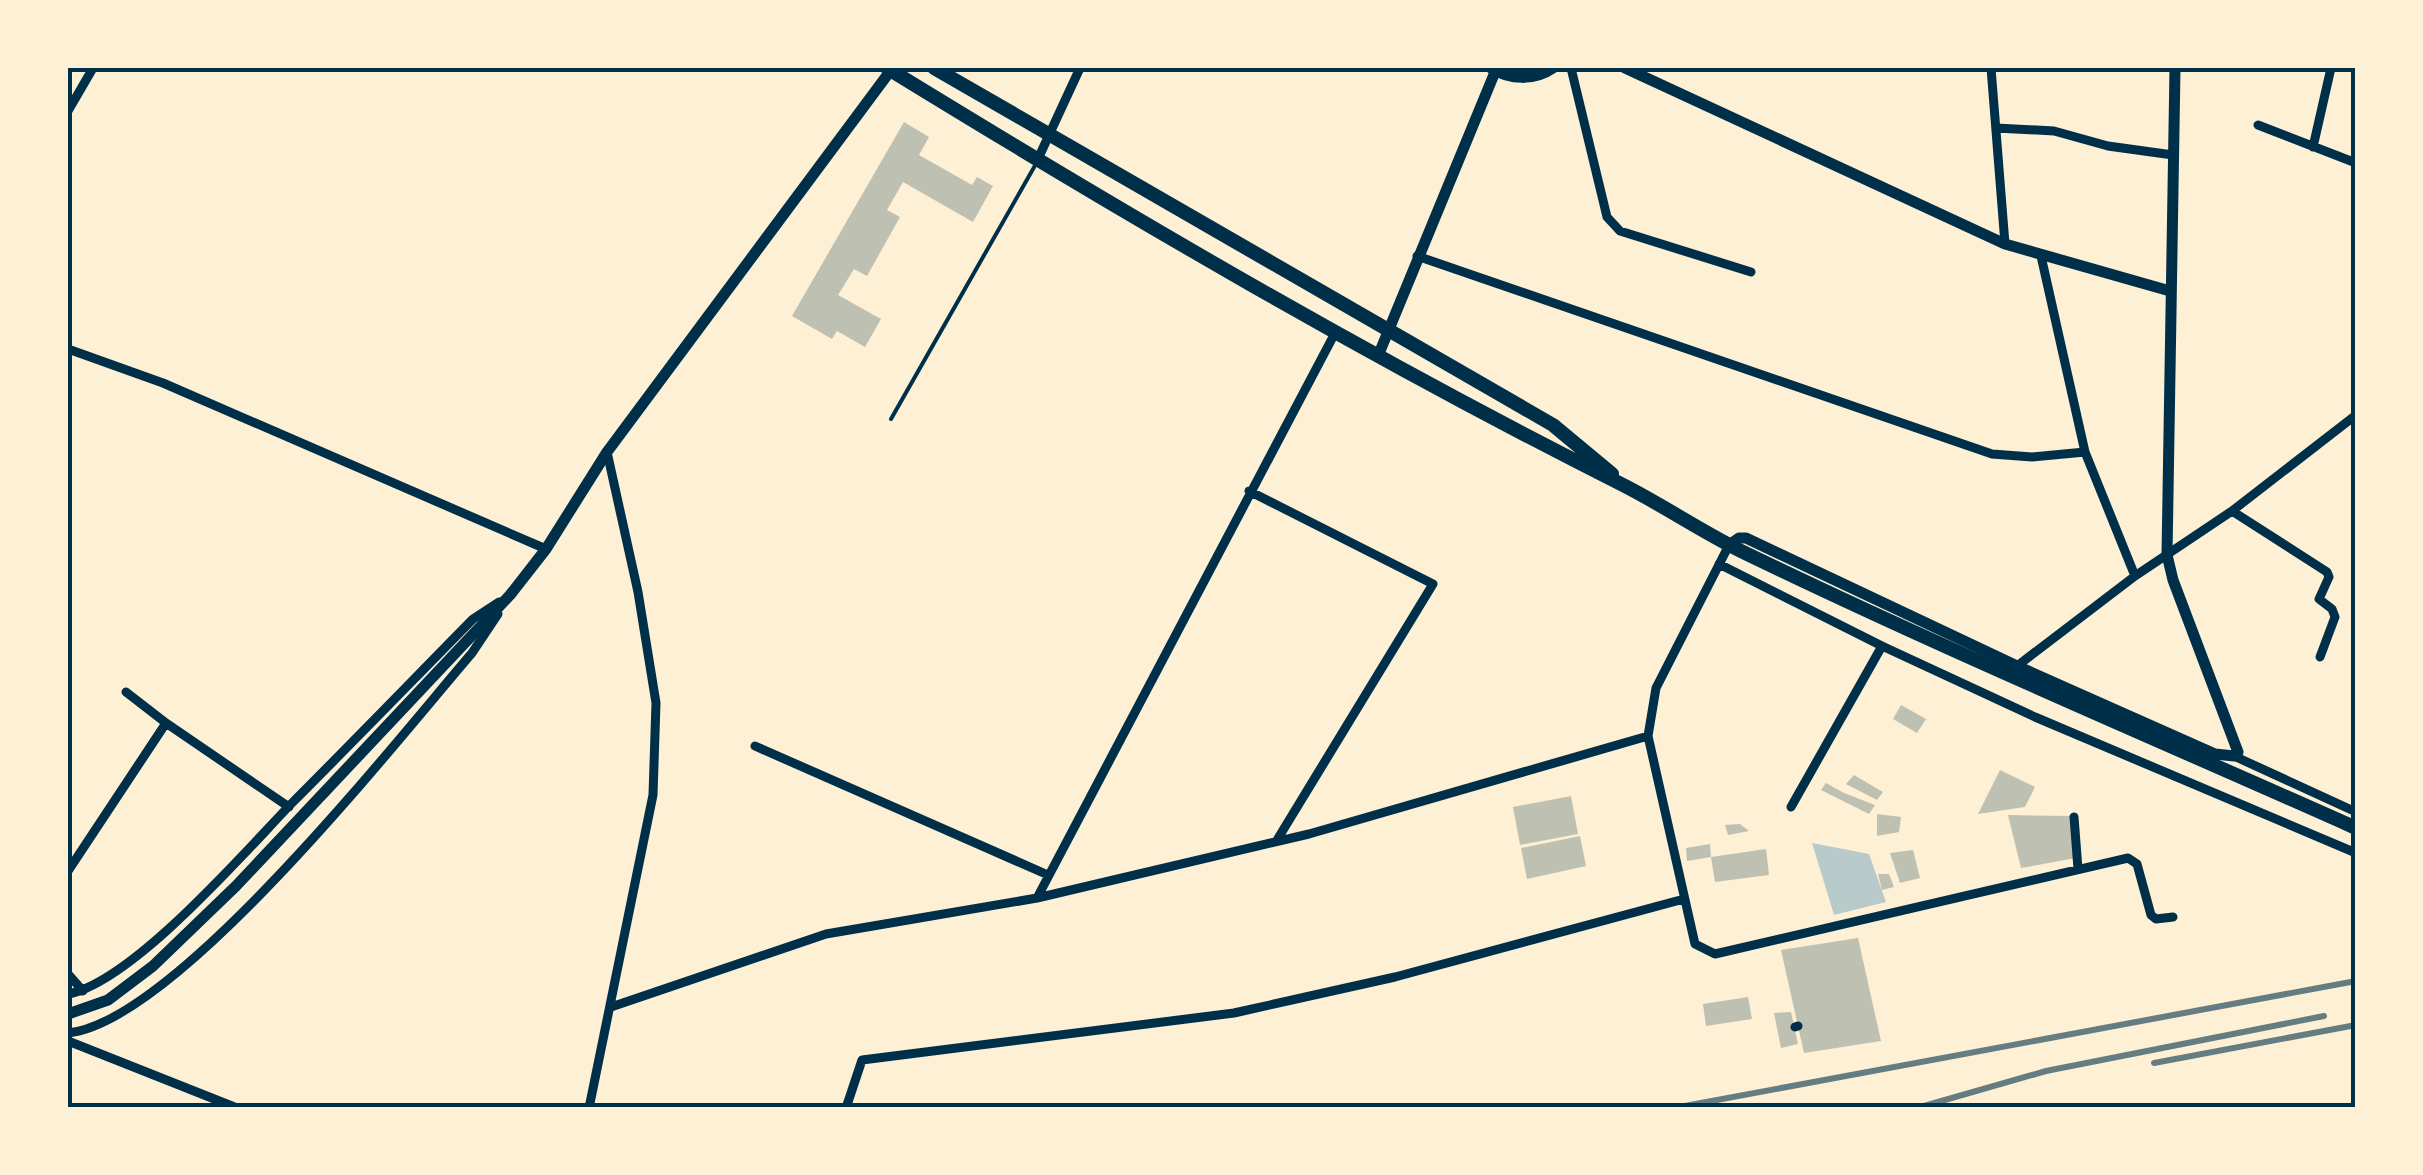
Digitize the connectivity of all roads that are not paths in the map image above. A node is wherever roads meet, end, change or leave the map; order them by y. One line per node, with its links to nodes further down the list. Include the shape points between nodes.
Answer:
1 (93, 68): 12 (street)
2 (934, 68): 15 (main road)
3 (1080, 68): 15 (street)
4 (1553, 68): 11 (street, via 1521,78)
5 (1571, 68): 23 (street, via 1612,225)
6 (1626, 68): 20 (street)
7 (1991, 68): 14 (street)
8 (2175, 68): 17 (street)
9 (2330, 68): 16 (street)
10 (889, 69): 18 (main road); 31 (street)
11 (1493, 70): 21 (street)
12 (68, 110)
13 (2258, 125): 16 (street)
14 (1996, 128): 17 (street, via 2039,128); 20 (street)
15 (1049, 136): 18 (street); 25 (main road)
16 (2314, 147): 19 (street)
17 (2173, 155): 24 (street)
18 (1037, 161): 26 (main road); 30 (lane)
19 (2356, 163)
20 (2005, 244): 22 (street)
21 (1416, 256): 25 (street); 32 (street, via 1992,454)
22 (2040, 256): 24 (street); 32 (street)
23 (1750, 272)
24 (2170, 291): 38 (street)
25 (1388, 330): 28 (street); 33 (main road, via 1553,425)
26 (1335, 333): 28 (main road); 34 (street)
27 (68, 349): 37 (street, via 163,383)
28 (1378, 356): 33 (main road)
29 (2356, 415): 35 (street)
30 (891, 419)
31 (608, 452): 37 (street); 66 (street, via 656,702 653,795)
32 (2085, 452): 40 (street)
33 (1628, 487): 36 (main road)
34 (1249, 490): 55 (street, via 1432,584); 59 (street)
35 (2232, 512): 38 (street); 43 (street, via 2327,572 2319,600 2335,617)
36 (1736, 548): 39 (street); 44 (street, via 1738,538 1746,538); 54 (main road)
37 (546, 549): 41 (street)
38 (2167, 555): 40 (street); 49 (street)
39 (1719, 564): 42 (street); 47 (street, via 1656,688)
40 (2135, 576): 44 (street)
41 (510, 594): 50 (street, via 473,620); 67 (street, via 153,966 108,1000); 68 (street, via 472,653 254,902 121,1014)
42 (1882, 646): 51 (street); 56 (street)
43 (2320, 658)
44 (2017, 666): 49 (street, via 2216,754)
45 (126, 692): 46 (street)
46 (166, 723): 50 (street); 58 (street)
47 (1648, 736): 55 (street); 61 (street)
48 (754, 746): 59 (street)
49 (2236, 754): 52 (street)
50 (289, 807): 64 (street, via 132,960)
51 (1791, 807)
52 (2356, 812)
53 (2074, 817): 57 (street)
54 (2356, 828)
55 (1277, 840): 60 (street)
56 (2356, 853)
57 (2078, 869): 61 (street, via 1715,954 1695,944); 62 (street, via 2134,860 2151,916)
58 (68, 871)
59 (1048, 875): 60 (street)
60 (1037, 898): 66 (street, via 826,934)
61 (1684, 899): 71 (street, via 1234,1013 862,1060)
62 (2172, 917)
63 (68, 974): 64 (street)
64 (84, 991): 65 (street)
65 (68, 994)
66 (611, 1008): 70 (street)
67 (68, 1014)
68 (68, 1037): 69 (street)
69 (236, 1108)
70 (589, 1108)
71 (846, 1108)

